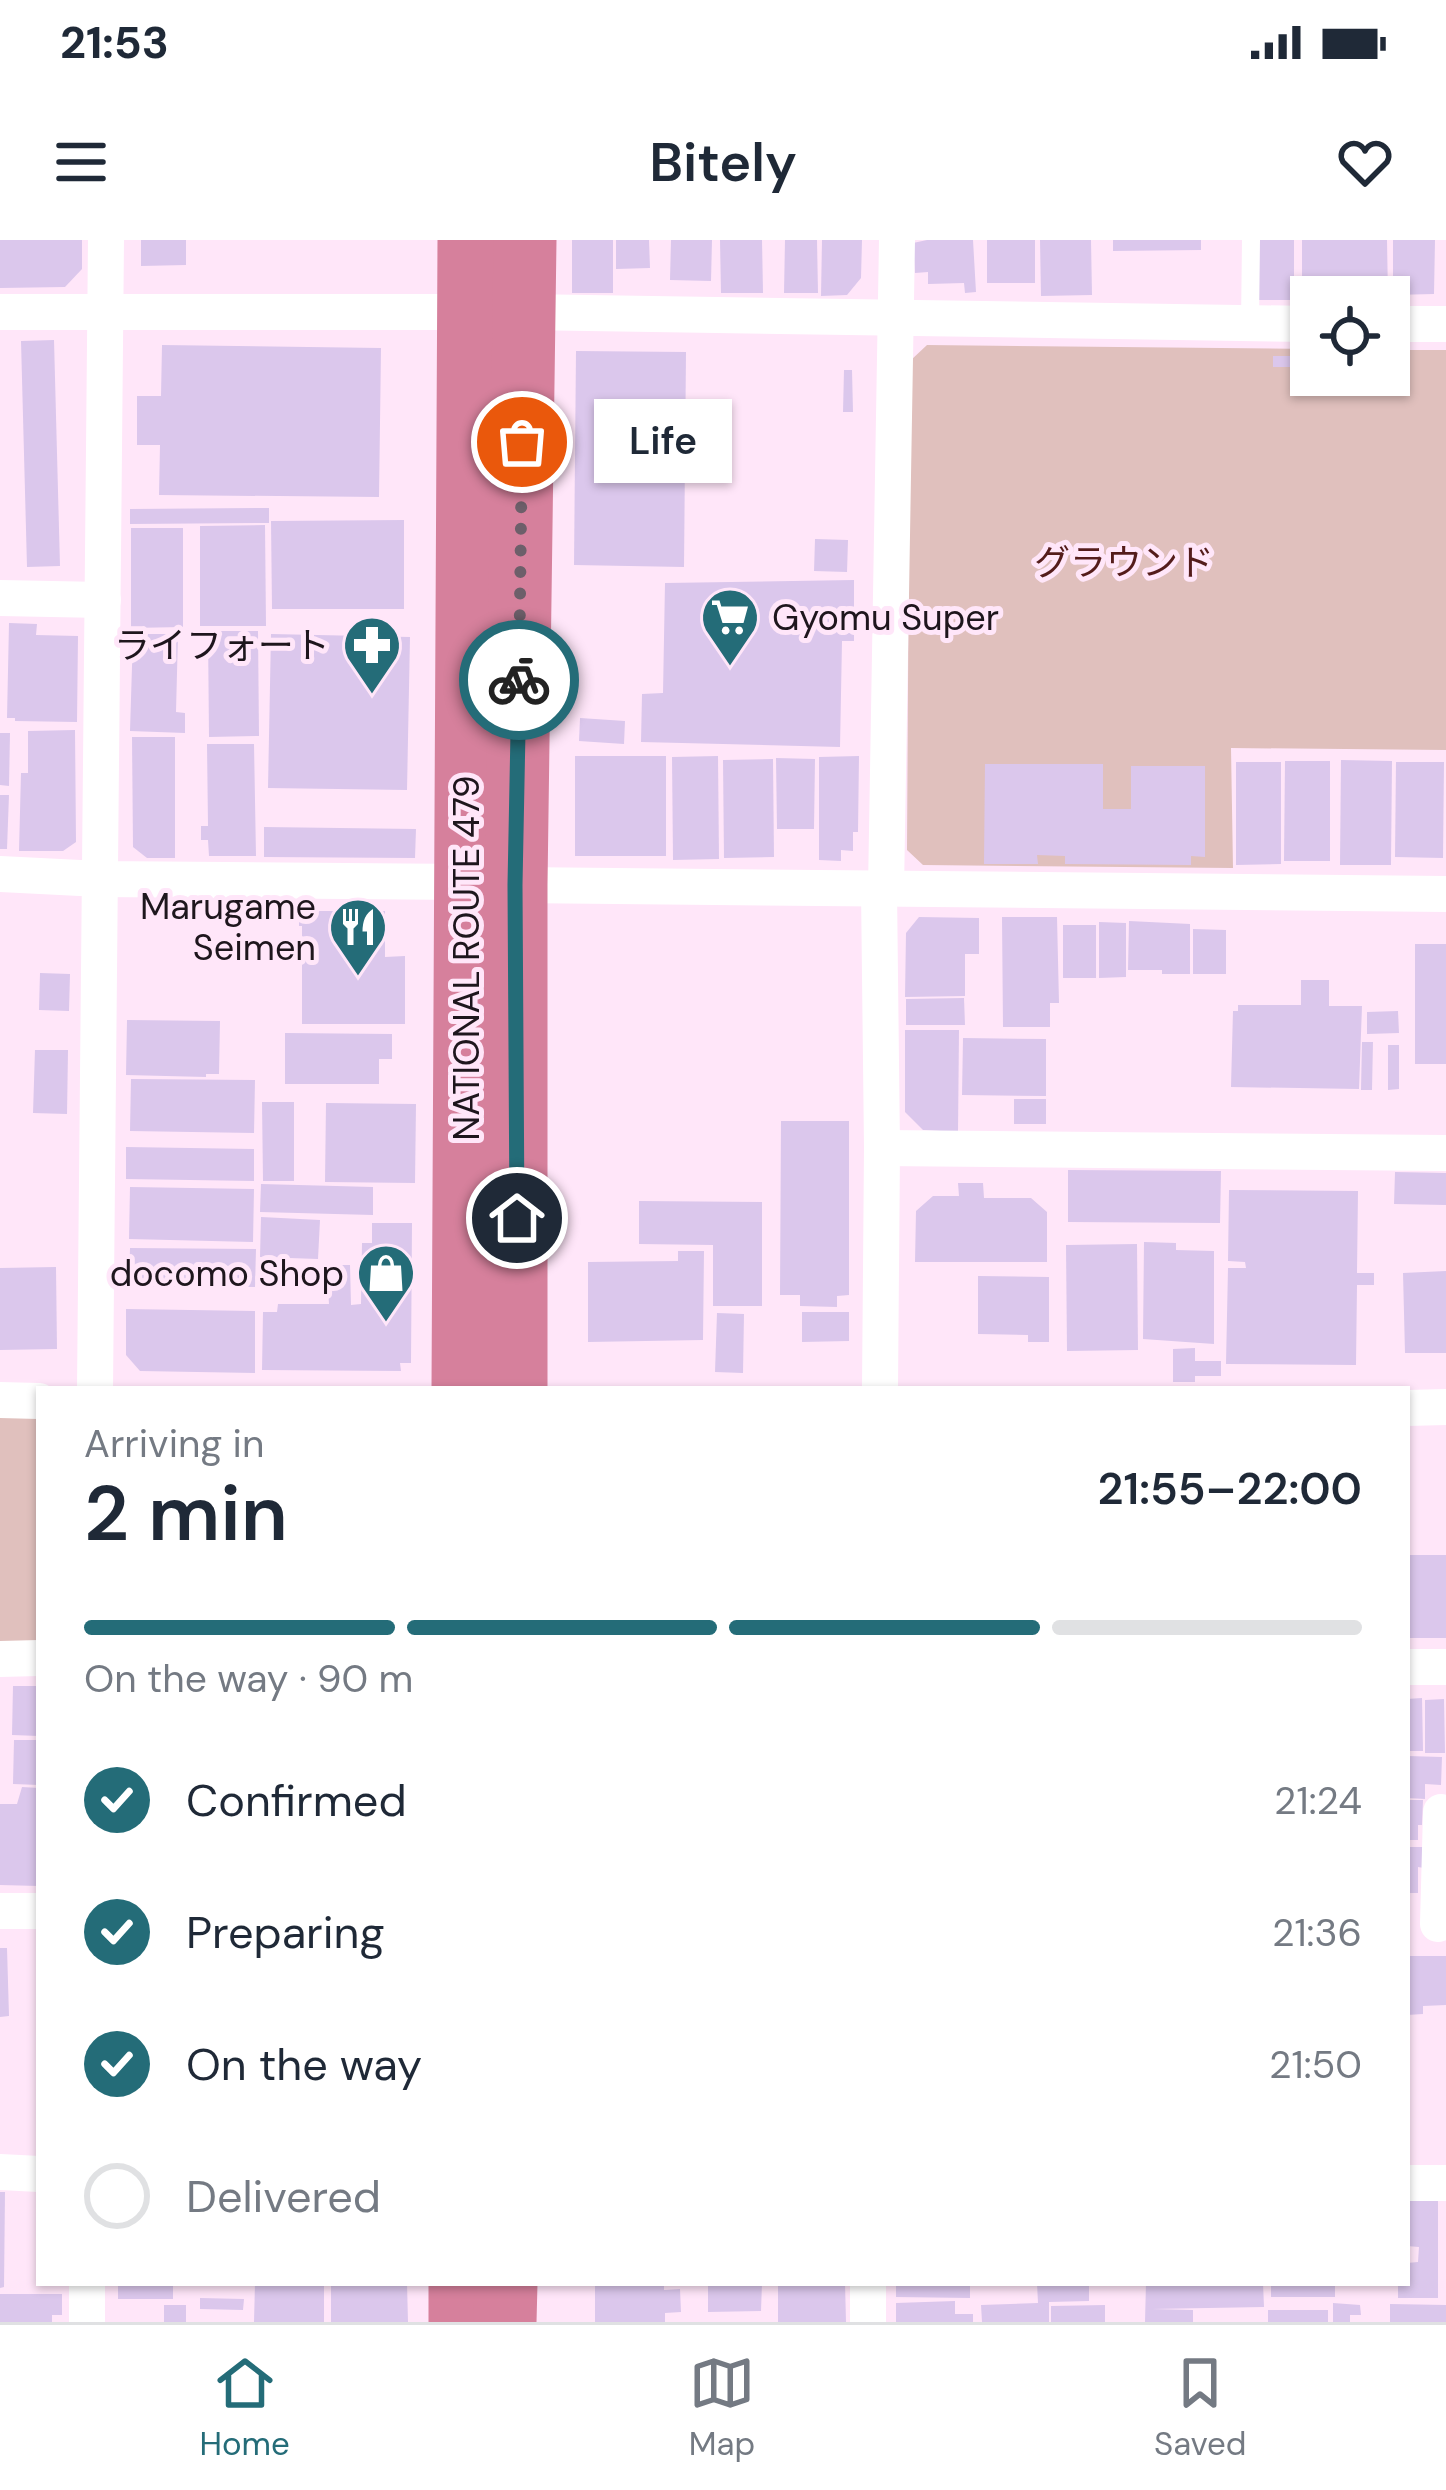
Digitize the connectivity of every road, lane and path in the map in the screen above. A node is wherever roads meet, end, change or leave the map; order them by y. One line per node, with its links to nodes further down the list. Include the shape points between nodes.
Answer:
1 (106, 240): 6 (street)
2 (469, 240): 8 (highway, NATIONAL ROUTE 479)
3 (525, 240): 8 (highway, NATIONAL ROUTE 479)
4 (897, 240): 9 (street)
5 (1251, 240): 10 (lane)
6 (106, 311): 7 (street); 8 (street); 15 (street)
7 (0, 312)
8 (496, 312): 9 (street); 18 (highway, NATIONAL ROUTE 479)
9 (897, 320): 10 (street); 19 (street)
10 (1250, 324): 11 (street)
11 (1290, 324)
12 (1410, 324): 13 (street)
13 (1446, 324)
14 (0, 598): 15 (street)
15 (103, 600): 17 (street)
16 (0, 874): 17 (street)
17 (100, 879): 18 (street); 23 (street)
18 (491, 883): 19 (street); 24 (highway, NATIONAL ROUTE 479); 25 (highway, NATIONAL ROUTE 479)
19 (883, 889): 20 (street); 21 (street)
20 (1446, 894)
21 (882, 1148): 22 (street); 26 (street)
22 (1446, 1153)
23 (95, 1386)
24 (463, 1386)
25 (516, 1386)
26 (880, 1386)
27 (0, 1400): 28 (street)
28 (36, 1401)
29 (1446, 1407): 30 (street)
30 (1410, 1408)
31 (36, 1658): 32 (street)
32 (0, 1659)
33 (1410, 1667): 34 (street)
34 (1446, 1667)
35 (1441, 1812): 38 (street)
36 (0, 1911): 37 (street)
37 (36, 1911)
38 (1430, 1924)
39 (0, 2172): 40 (street)
40 (36, 2174)
41 (1410, 2183): 42 (street)
42 (1446, 2183)
43 (87, 2286): 47 (street)
44 (460, 2286): 48 (highway)
45 (506, 2286): 49 (highway)
46 (868, 2286): 50 (street)
47 (87, 2322)
48 (460, 2322)
49 (505, 2322)
50 (868, 2322)

